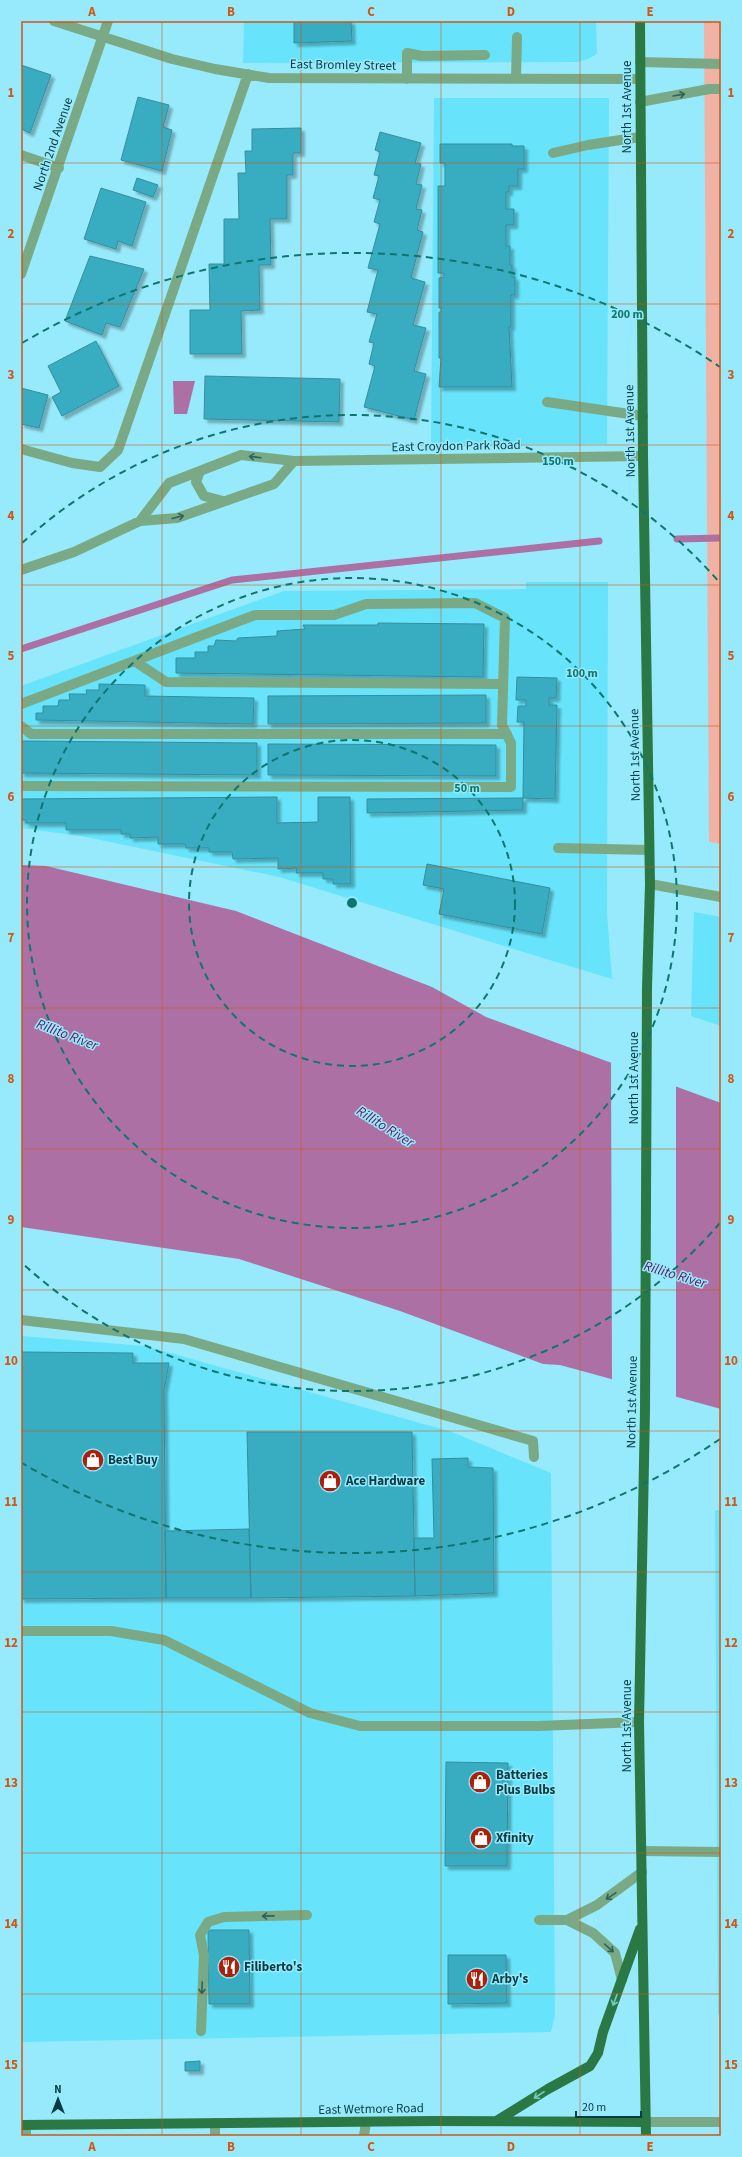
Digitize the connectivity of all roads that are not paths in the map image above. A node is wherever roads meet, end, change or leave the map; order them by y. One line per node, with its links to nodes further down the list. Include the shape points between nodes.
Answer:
1 (54, 21): 5 (street, East Bromley Street)
2 (108, 21): 5 (street, North 2nd Avenue)
3 (640, 21): 7 (main road, North 1st Avenue)
4 (517, 37): 11 (street)
5 (103, 38): 9 (street, East Bromley Street, via 172,59); 18 (street, North 2nd Avenue)
6 (485, 55): 10 (street, via 422,56 406,53)
7 (640, 62): 8 (street); 12 (main road, North 1st Avenue)
8 (721, 64)
9 (248, 74): 10 (street, East Bromley Street, via 269,78); 22 (street, via 118,450 100,466 72,463)
10 (407, 79): 11 (street, East Bromley Street)
11 (516, 79): 12 (street, East Bromley Street)
12 (640, 79): 14 (main road, North 1st Avenue)
13 (721, 89): 14 (street, one-way to 13)
14 (640, 102): 15 (main road, North 1st Avenue)
15 (640, 137): 16 (street); 21 (main road, North 1st Avenue)
16 (553, 152)
17 (21, 155): 18 (street)
18 (59, 168): 19 (street, North 2nd Avenue)
19 (21, 274)
20 (547, 402): 21 (street)
21 (643, 416): 23 (main road, North 1st Avenue)
22 (21, 449)
23 (643, 456): 24 (street, East Croydon Park Road); 36 (main road, North 1st Avenue)
24 (294, 461): 25 (street, East Croydon Park Road, one-way to 25, via 241,455); 26 (street, East Croydon Park Road, via 274,484)
25 (200, 471): 26 (street, via 196,482 204,496); 27 (street, East Croydon Park Road, via 169,483)
26 (223, 502): 27 (street, East Croydon Park Road, one-way to 26, via 177,518)
27 (140, 521): 28 (street, East Croydon Park Road, via 74,552)
28 (21, 570)
29 (136, 662): 30 (street, via 166,682); 30 (street, via 255,615 334,615 366,604 474,604 504,618); 31 (street)
30 (503, 684): 33 (street, via 502,725)
31 (21, 704)
32 (21, 726): 33 (street, via 31,734)
33 (507, 734): 34 (street, via 511,743 511,787)
34 (21, 786)
35 (558, 848): 36 (street)
36 (649, 850): 37 (main road, North 1st Avenue)
37 (650, 884): 38 (street); 42 (main road, North 1st Avenue)
38 (721, 896)
39 (21, 1320): 40 (street, via 184,1339 533,1440)
40 (534, 1457)
41 (21, 1631): 42 (street, via 111,1631 164,1640 310,1713 360,1726 538,1726)
42 (639, 1722): 43 (main road, North 1st Avenue)
43 (641, 1851): 44 (street); 45 (main road, North 1st Avenue)
44 (721, 1852)
45 (642, 1872): 48 (street, one-way to 48, via 597,1905); 49 (main road, North 1st Avenue)
46 (307, 1915): 51 (street, one-way to 51, via 224,1917 208,1922 200,1935 204,1955)
47 (538, 1920): 48 (street)
48 (567, 1920): 50 (street, one-way to 50, via 593,1933 615,1953)
49 (642, 1924): 50 (main road); 54 (main road, North 1st Avenue)
50 (622, 1980): 52 (main road, one-way to 52, via 598,2053 590,2066)
51 (201, 2031)
52 (498, 2120): 53 (main road, East Wetmore Road); 54 (main road, East Wetmore Road)
53 (366, 2122): 56 (main road, East Wetmore Road); 60 (street)
54 (646, 2122): 55 (street, East Wetmore Road); 61 (main road, North 1st Avenue)
55 (721, 2122)
56 (214, 2123): 57 (main road, East Wetmore Road); 59 (street)
57 (23, 2125): 58 (street)
58 (26, 2136)
59 (215, 2136)
60 (364, 2136)
61 (646, 2136)

